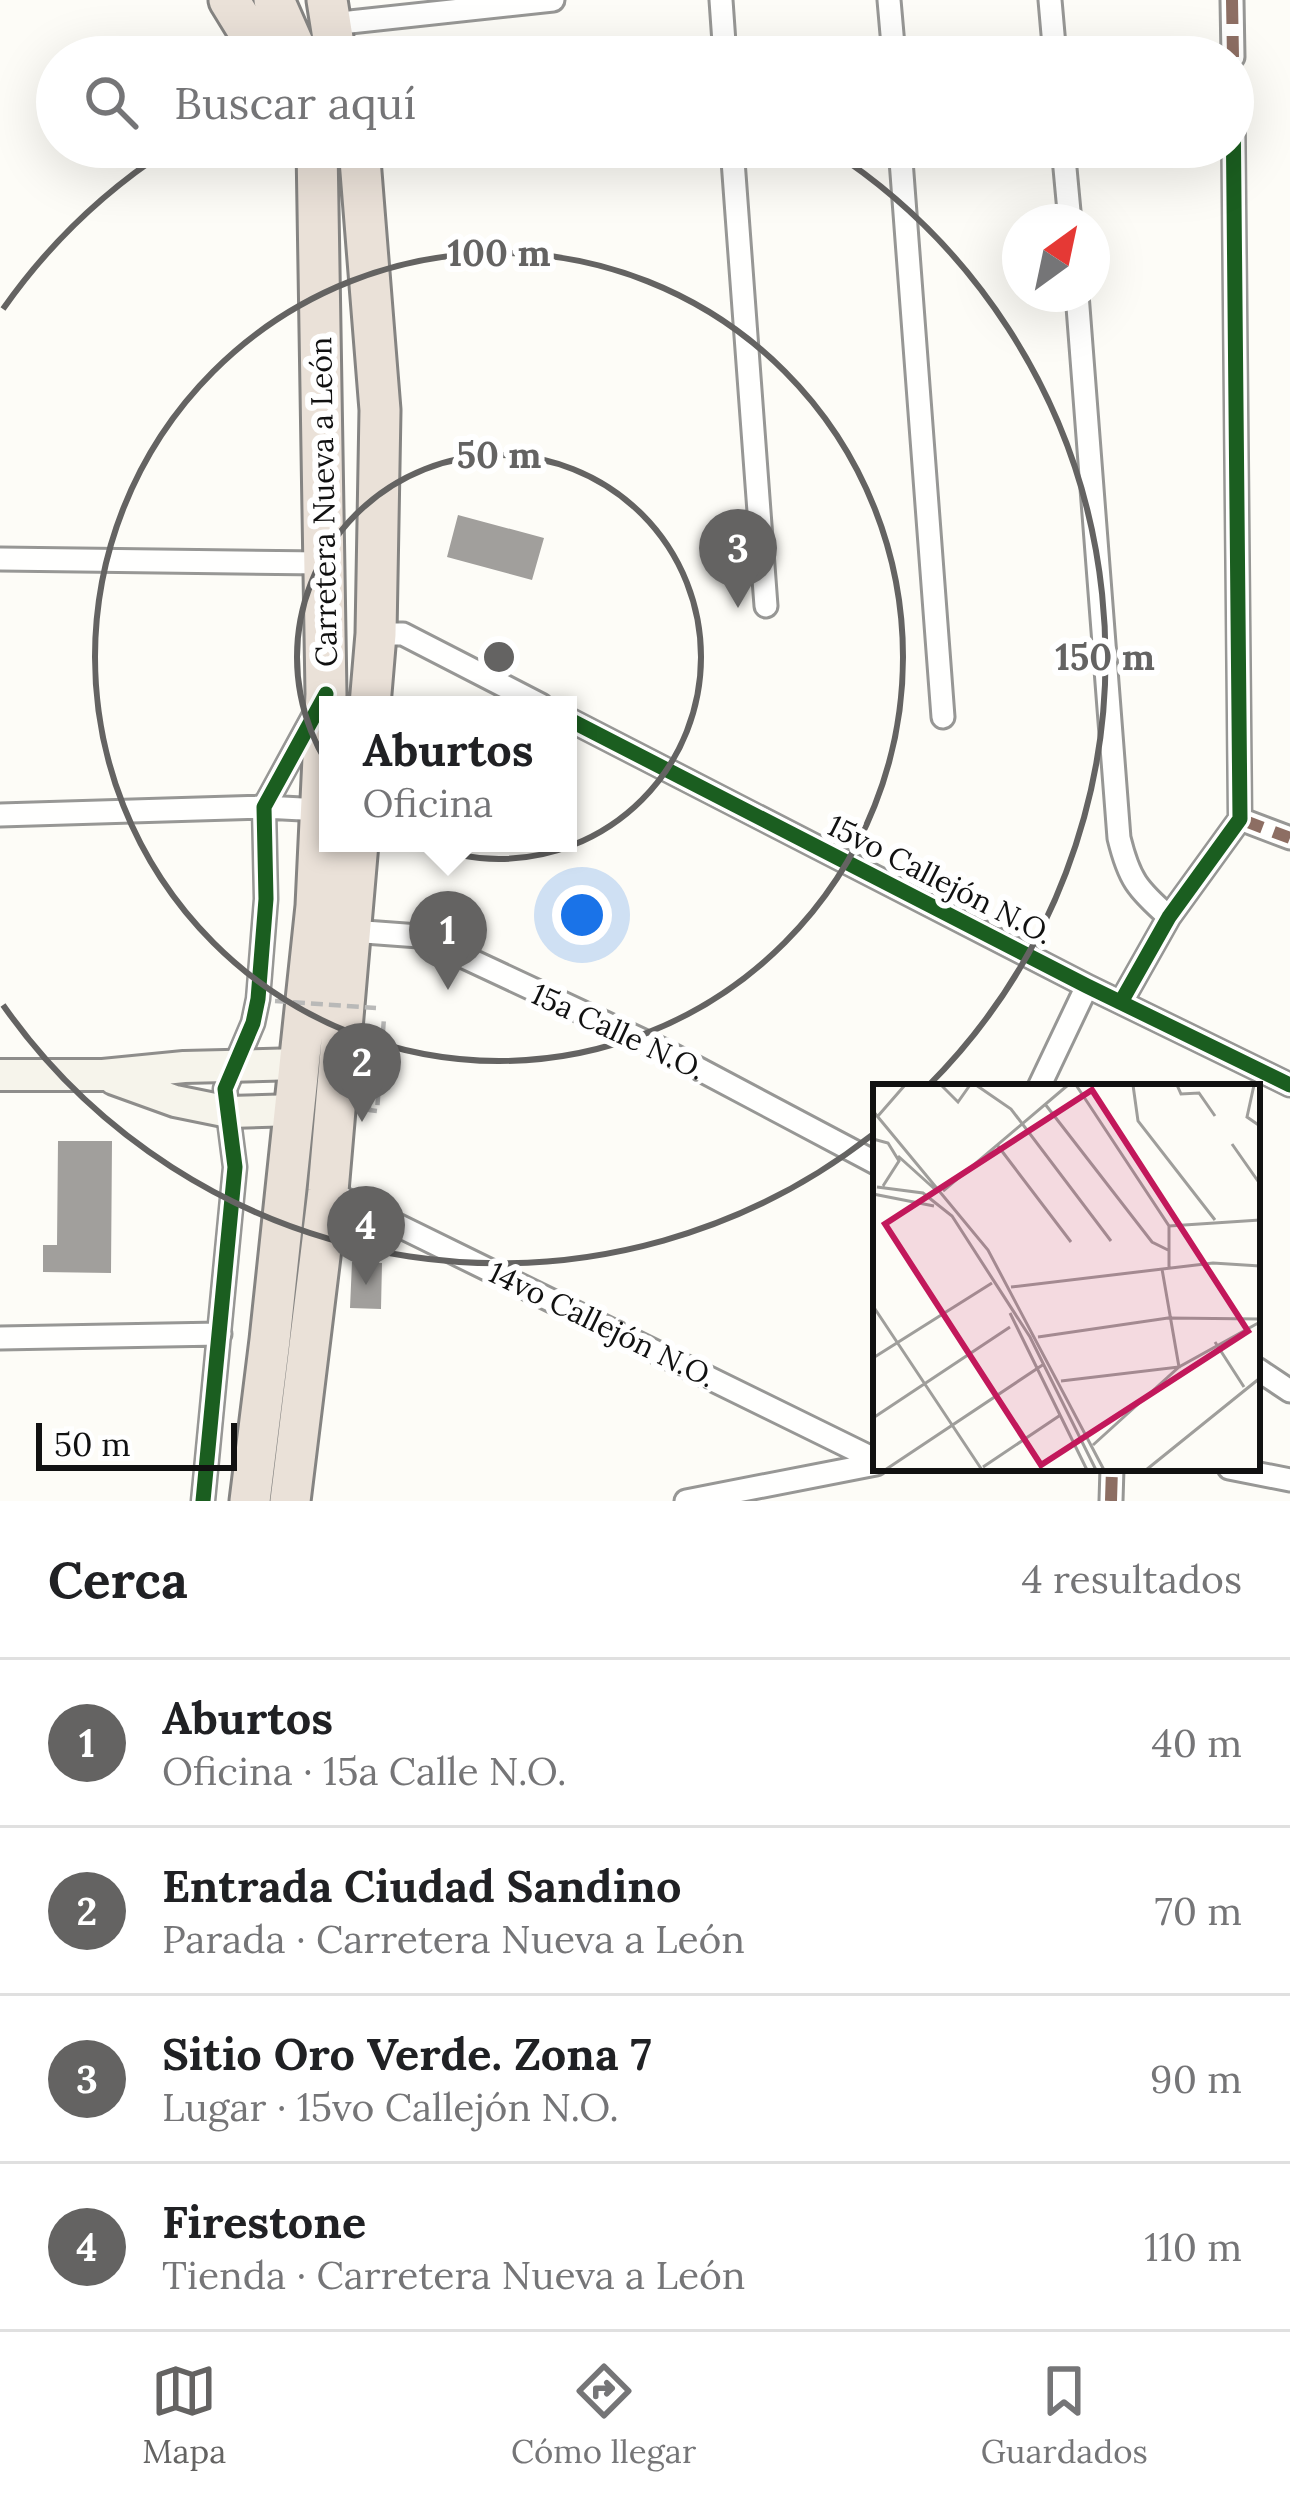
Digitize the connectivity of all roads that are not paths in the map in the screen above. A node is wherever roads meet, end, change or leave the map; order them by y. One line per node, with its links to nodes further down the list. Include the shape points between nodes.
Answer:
1 (229, 0): 9 (highway)
2 (274, 0): 10 (highway)
3 (553, 0): 8 (street)
4 (721, 0): 11 (street)
5 (890, 0): 12 (street)
6 (1050, 0): 13 (street)
7 (1232, 0): 14 (street)
8 (338, 23)
9 (251, 36)
10 (289, 36)
11 (724, 36)
12 (893, 36)
13 (1053, 36)
14 (1233, 36)
15 (295, 168): 24 (highway, via 307,322)
16 (317, 168): 24 (highway, Carretera Nueva a León)
17 (356, 168): 28 (highway, Carretera Nueva a León, via 380,410)
18 (734, 168): 27 (street)
19 (902, 168): 33 (street)
20 (1065, 168): 22 (street)
21 (1234, 168): 38 (street)
22 (1068, 204)
23 (1078, 312): 42 (street, via 1119,838 1126,870)
24 (322, 364): 26 (highway, Carretera Nueva a León)
25 (0, 559): 26 (street)
26 (323, 563): 29 (highway, Carretera Nueva a León)
27 (766, 606)
28 (376, 634): 30 (highway, Carretera Nueva a León); 31 (street, via 403,634)
29 (326, 694)
30 (371, 696)
31 (524, 696)
32 (319, 707): 35 (street)
33 (943, 717)
34 (577, 724): 44 (street, 15vo Callejón N.O.)
35 (264, 807): 36 (street); 37 (street); 47 (street, via 258,999)
36 (319, 810)
37 (0, 815)
38 (1240, 819): 39 (street); 42 (street)
39 (1290, 838)
40 (319, 848): 46 (highway, Carretera Nueva a León)
41 (357, 852): 43 (highway)
42 (1169, 917): 45 (street)
43 (351, 931): 54 (street, 15a Calle N.O., via 419,937); 55 (highway)
44 (1087, 986): 45 (street, 15vo Callejón N.O.); 50 (street)
45 (1120, 1002): 51 (street, 15vo Callejón N.O.)
46 (300, 1064): 47 (street); 52 (highway, Carretera Nueva a León)
47 (235, 1065): 49 (street); 53 (street, via 225,1089)
48 (0, 1075): 49 (street)
49 (103, 1076): 53 (street)
50 (1040, 1084)
51 (1290, 1085)
52 (295, 1110): 53 (street); 66 (highway, Carretera Nueva a León)
53 (229, 1112): 56 (street, via 236,1167)
54 (873, 1161)
55 (328, 1191): 60 (street, 14vo Callejón N.O.); 67 (highway)
56 (220, 1334): 57 (street); 65 (street)
57 (0, 1338)
58 (1260, 1371): 59 (street)
59 (1290, 1391)
60 (873, 1461)
61 (873, 1463): 68 (street)
62 (1112, 1471): 69 (street)
63 (1244, 1471): 64 (street)
64 (1290, 1480)
65 (203, 1501)
66 (250, 1501)
67 (290, 1501)
68 (686, 1501)
69 (1111, 1501)

